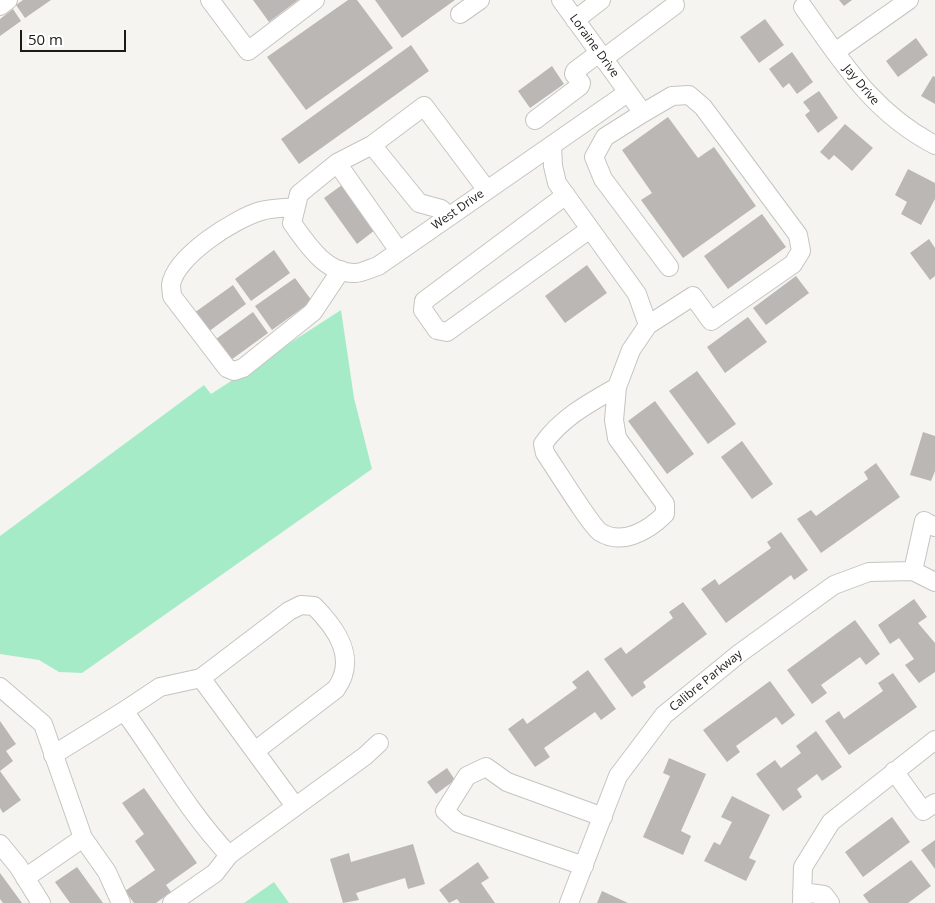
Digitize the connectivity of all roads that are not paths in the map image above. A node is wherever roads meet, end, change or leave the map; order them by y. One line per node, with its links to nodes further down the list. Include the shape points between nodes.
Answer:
1 (8, 0): 8 (street)
2 (210, 0): 3 (street, via 248,51)
3 (315, 0)
4 (480, 0): 11 (street)
5 (560, 0): 12 (street, Loraine Drive)
6 (601, 0): 12 (street)
7 (909, 0): 13 (street)
8 (0, 6)
9 (675, 6): 14 (street)
10 (803, 7): 13 (street, Jay Drive)
11 (460, 14)
12 (575, 20): 14 (street, Loraine Drive)
13 (835, 52): 20 (street, Jay Drive, via 883,110 909,132)
14 (601, 56): 15 (street, Loraine Drive); 17 (street, via 575,71 580,86)
15 (627, 93): 16 (street, Loraine Drive); 19 (street, West Drive)
16 (643, 113): 28 (street, via 605,138 594,157 603,179); 30 (street, via 672,96 689,95 703,107 798,235 800,251 793,264 711,321 693,296)
17 (535, 120)
18 (372, 145): 21 (street); 22 (street, via 424,106); 25 (street, via 419,203 441,209)
19 (552, 145): 22 (street, West Drive); 23 (street, via 557,183)
20 (935, 145)
21 (337, 163): 24 (street, via 299,194); 27 (street)
22 (486, 190): 25 (street, West Drive)
23 (566, 195): 26 (street); 26 (street, via 424,301 424,310 437,330 447,332)
24 (294, 215): 29 (street, via 316,254); 29 (street, via 262,211 242,218 190,255 171,284 172,296 227,368 234,371 243,368 313,312)
25 (449, 216): 27 (street, West Drive)
26 (590, 229): 30 (street, via 637,294)
27 (400, 251): 29 (street, West Drive, via 378,266 356,273)
28 (669, 267)
29 (341, 270)
30 (648, 325): 31 (street, via 631,350)
31 (616, 387): 31 (street, via 614,420 617,438 665,504 665,514 658,522 627,539 613,538 598,531 545,453 543,444 552,430)
32 (935, 527): 33 (street, via 924,521)
33 (912, 571): 34 (street, Calibre Parkway); 45 (street, Calibre Parkway, via 869,572 834,586 740,654 664,715 618,776)
34 (935, 582)
35 (201, 678): 37 (street, via 160,687); 40 (street); 40 (street, via 301,605 314,606 326,618 343,647 346,662 343,679 336,688)
36 (1, 690): 41 (street, via 42,724)
37 (124, 711): 41 (street); 48 (street, via 154,752 187,807)
38 (379, 742): 44 (street, via 365,756)
39 (934, 744): 42 (street)
40 (255, 751): 44 (street)
41 (53, 755): 46 (street)
42 (894, 771): 43 (street, via 923,811); 51 (street, via 831,822 803,867)
43 (935, 803)
44 (295, 806): 48 (street)
45 (603, 817): 49 (street, Calibre Parkway); 49 (street, via 507,782 486,767 467,776 445,811 458,823)
46 (83, 838): 50 (street); 53 (street, via 107,872)
47 (0, 844): 50 (street)
48 (229, 855): 54 (street, via 216,873)
49 (584, 866): 55 (street, Calibre Parkway)
50 (25, 878): 52 (street)
51 (802, 897): 56 (street, via 824,895)
52 (41, 903)
53 (121, 903)
54 (172, 903)
55 (569, 903)
56 (830, 903)

